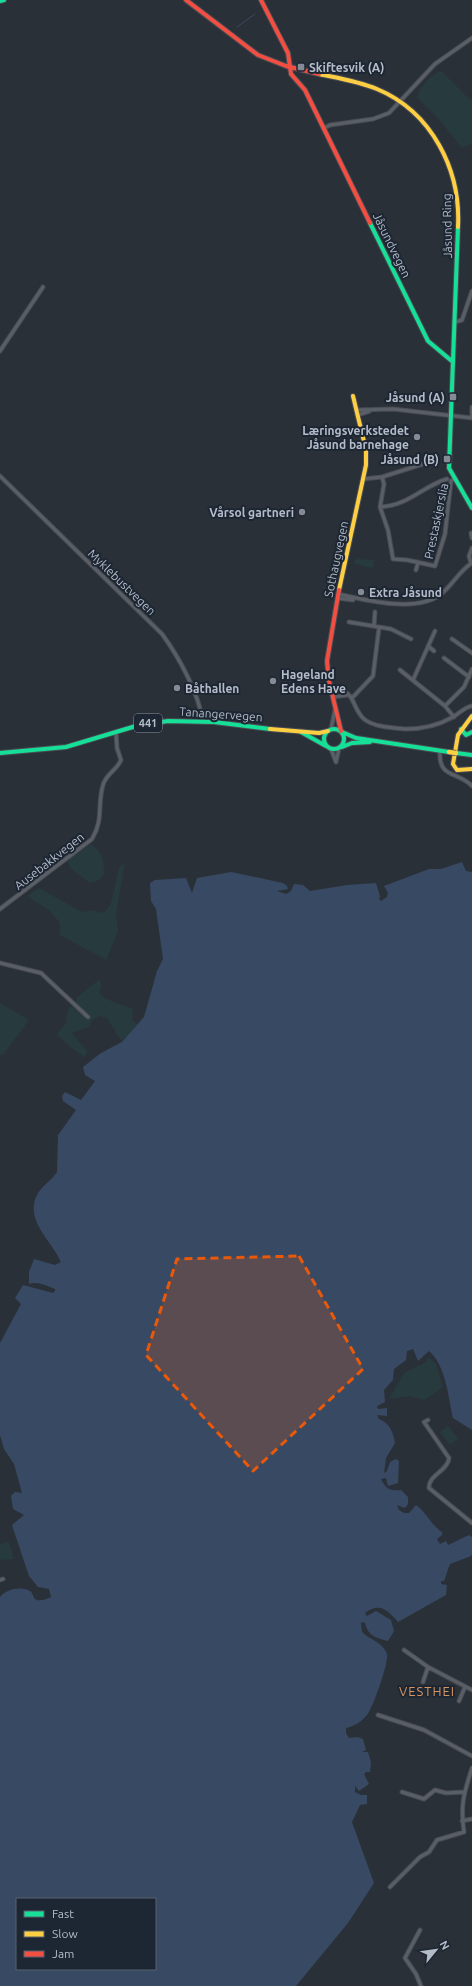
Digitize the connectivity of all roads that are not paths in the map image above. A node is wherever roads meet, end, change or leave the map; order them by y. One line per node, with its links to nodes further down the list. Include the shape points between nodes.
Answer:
1 (4, 0): 4 (main road)
2 (186, 0): 6 (main road, Jåsund Ring, via 247,49 262,58)
3 (261, 0): 6 (main road, Jåsundvegen, via 288,54)
4 (0, 2)
5 (472, 38): 7 (street, via 440,60)
6 (291, 67): 7 (main road, Jåsund Ring, via 370,86); 8 (main road, Jåsundvegen, via 291,74 305,90)
7 (399, 101): 8 (street, via 382,117); 11 (main road, Jåsund Ring, via 419,117 433,134 447,159 455,183 459,226)
8 (324, 128): 13 (main road, Jåsundvegen, via 428,341)
9 (43, 287): 12 (street)
10 (472, 291): 11 (street, via 462,320)
11 (455, 322): 13 (main road, Jåsund Ring)
12 (0, 351)
13 (453, 362): 17 (main road, Jåsund Ring)
14 (353, 396): 16 (main road, Sothaugvegen)
15 (472, 407): 18 (street)
16 (357, 412): 17 (street, via 393,409); 22 (main road, Sothaugvegen, via 366,450)
17 (451, 415): 18 (street); 24 (main road, Jåsund Ring, via 449,462)
18 (472, 418)
19 (426, 463): 21 (street)
20 (0, 476): 57 (street, Myklebustvegen, via 162,634 172,647 186,676)
21 (382, 477): 22 (street); 25 (street, via 384,484)
22 (363, 479): 33 (main road, Sothaugvegen)
23 (447, 479): 25 (street, via 439,481 406,501)
24 (454, 479): 26 (main road, Jåsund Ring, via 467,496); 30 (street, Prestaskjerslia, via 451,481 444,534 435,566)
25 (380, 507): 30 (street, via 388,530 393,560)
26 (472, 508)
27 (471, 533): 28 (street)
28 (472, 538)
29 (472, 548): 31 (street, via 469,556)
30 (418, 562): 32 (street)
31 (471, 563): 33 (street, via 441,594 429,601 387,604)
32 (416, 570)
33 (338, 596): 49 (main road, Sothaugvegen, via 327,661)
34 (376, 612): 36 (street)
35 (349, 622): 36 (street)
36 (374, 626): 37 (street)
37 (379, 628): 39 (street, via 391,629); 50 (street, via 371,680)
38 (435, 631): 41 (street)
39 (411, 639)
40 (452, 639): 43 (street)
41 (428, 646): 42 (street); 48 (street)
42 (434, 651)
43 (472, 653)
44 (444, 658): 47 (street)
45 (472, 669): 47 (street)
46 (400, 670): 48 (street)
47 (469, 677): 52 (street, via 461,691)
48 (412, 680): 52 (street)
49 (332, 691): 50 (street, via 342,691); 51 (main road, Sothaugvegen)
50 (351, 696): 51 (street, via 342,694); 56 (street, via 364,719 392,727 426,727)
51 (334, 697): 54 (main road, Sothaugvegen)
52 (445, 706): 56 (street)
53 (472, 706): 56 (street)
54 (335, 708): 59 (street, Sothaugvegen); 62 (main road, Sothaugvegen)
55 (472, 716): 58 (main road)
56 (454, 717)
57 (203, 722): 60 (main road, Tanangervegen / 441, via 159,722); 61 (main road, Tanangervegen / 441, via 244,724)
58 (461, 729): 63 (main road, via 466,735); 71 (main road, via 455,743 453,764 457,770)
59 (329, 730): 61 (main road, Tanangervegen / 441, via 319,733); 62 (main road, 441); 65 (main road, via 324,740)
60 (116, 732): 69 (main road, Tanangervegen / 441, via 66,747); 73 (street, Ausebakkvegen, via 121,760 103,784 99,824 92,840)
61 (300, 732): 65 (main road, Tanangervegen / 441)
62 (341, 732): 64 (main road, 441); 66 (main road, via 345,742)
63 (472, 732)
64 (378, 742): 66 (main road, 441, via 352,743); 68 (main road, 441)
65 (326, 746): 67 (main road, 441)
66 (340, 748): 67 (main road, 441); 67 (street, via 336,762)
67 (331, 749)
68 (440, 751): 70 (main road, 441, bridge); 72 (street, via 445,771 463,778)
69 (0, 753)
70 (472, 755)
71 (472, 769)
72 (472, 786)
73 (0, 910)
74 (0, 963): 75 (street, via 37,970)
75 (88, 1017)
76 (428, 1420): 77 (street, via 424,1422 427,1428 449,1458 447,1465 430,1481 429,1488)
77 (472, 1523)
78 (404, 1650): 79 (street)
79 (428, 1667): 80 (street); 81 (street)
80 (423, 1682)
81 (465, 1687): 82 (street); 83 (street)
82 (472, 1690)
83 (459, 1701)
84 (378, 1715): 85 (street, via 424,1730)
85 (472, 1756)
86 (472, 1768): 88 (street)
87 (402, 1792): 88 (street, via 423,1799 435,1790 446,1793)
88 (464, 1792): 90 (street)
89 (472, 1820): 90 (street)
90 (462, 1821): 91 (street, via 464,1832 436,1840 429,1852 420,1857)
91 (390, 1887)
92 (420, 1930): 93 (street, via 405,1958)
93 (421, 1986)

